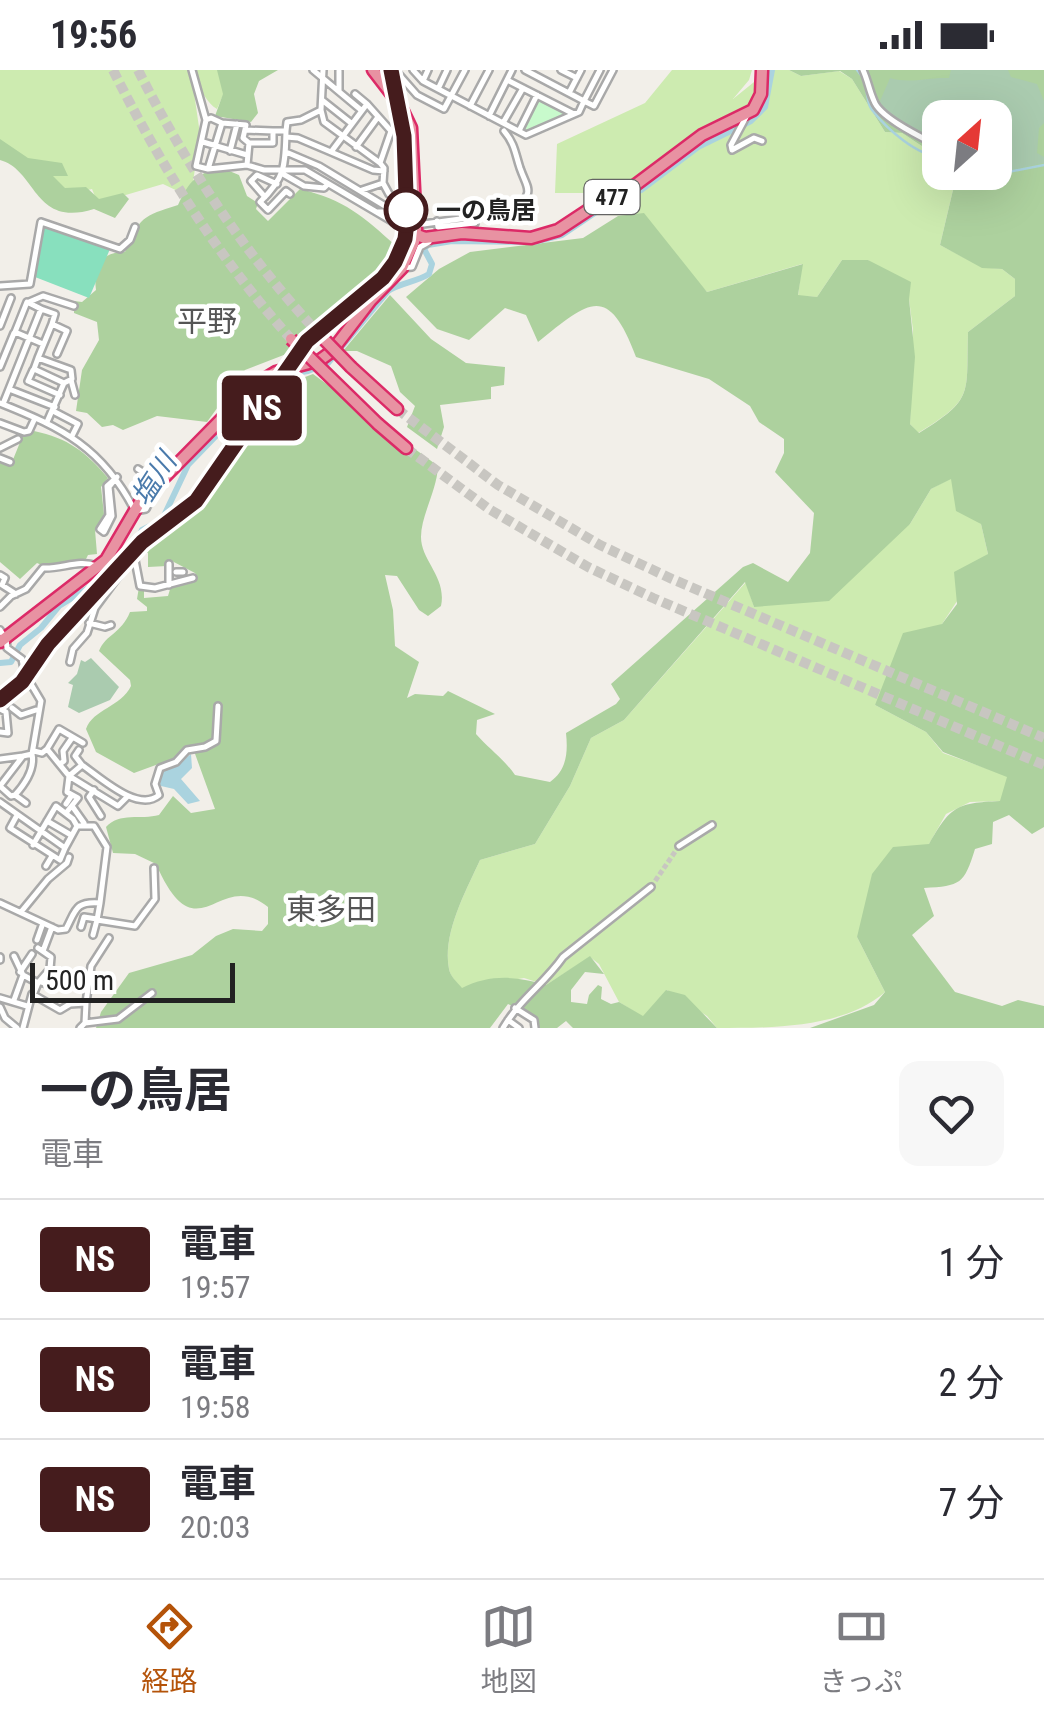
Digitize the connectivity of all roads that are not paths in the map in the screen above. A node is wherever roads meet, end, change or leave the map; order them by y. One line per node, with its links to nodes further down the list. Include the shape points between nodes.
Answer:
1 (192, 70): 41 (street)
2 (313, 70): 21 (street)
3 (324, 70): 21 (street)
4 (338, 70): 26 (street)
5 (371, 70): 78 (highway, via 412,128)
6 (395, 70): 29 (street, via 416,96 444,110)
7 (413, 70): 23 (street)
8 (428, 70): 23 (street)
9 (447, 70): 25 (street)
10 (465, 70): 29 (street)
11 (489, 70): 34 (street)
12 (512, 70): 22 (street)
13 (525, 70): 27 (street)
14 (561, 70): 20 (street)
15 (581, 70): 20 (street)
16 (600, 70): 32 (street)
17 (613, 70): 32 (street, via 594,106)
18 (762, 70): 38 (highway, via 758,104)
19 (863, 70): 53 (street, via 874,104)
20 (576, 78): 27 (street)
21 (324, 80): 26 (street); 31 (street)
22 (507, 80): 24 (street); 39 (street)
23 (423, 81): 25 (street)
24 (522, 88): 30 (street); 44 (street)
25 (438, 89): 29 (street)
26 (339, 91): 36 (street)
27 (569, 93): 32 (street)
28 (356, 94): 33 (street)
29 (451, 96): 34 (street)
30 (538, 96): 37 (street); 49 (street)
31 (322, 100): 35 (street); 43 (street)
32 (584, 101): 37 (street)
33 (367, 104): 36 (street); 40 (street)
34 (470, 106): 39 (street)
35 (321, 110): 52 (street, via 288,122); 54 (street)
36 (362, 110): 43 (street)
37 (574, 114): 49 (street, via 526,135)
38 (747, 114): 55 (street, via 732,150); 79 (highway, 477, via 702,135 630,189 558,230 531,238)
39 (488, 116): 44 (street)
40 (378, 117): 59 (street); 64 (street, via 391,131)
41 (206, 120): 42 (street); 46 (street)
42 (222, 123): 45 (street); 51 (street)
43 (352, 123): 54 (street)
44 (503, 123): 49 (street)
45 (237, 124): 47 (street, via 246,124); 60 (street)
46 (205, 130): 51 (street); 56 (street)
47 (245, 130): 48 (street); 57 (street)
48 (273, 131): 52 (street); 57 (street, via 273,144)
49 (518, 131)
50 (504, 132): 77 (street, via 528,180 517,212)
51 (219, 134): 58 (street)
52 (286, 134): 61 (street); 62 (street)
53 (922, 136)
54 (342, 137): 59 (street); 62 (street)
55 (762, 140)
56 (203, 142): 58 (street); 66 (street, via 196,166)
57 (249, 144): 63 (street)
58 (216, 146): 60 (street); 66 (street)
59 (356, 147): 64 (street)
60 (230, 150): 63 (street)
61 (286, 152): 67 (street); 72 (street)
62 (331, 152): 68 (street)
63 (247, 155): 65 (street)
64 (380, 163): 68 (street)
65 (246, 165): 66 (street); 67 (street)
66 (208, 170)
67 (284, 171): 70 (street, via 304,170); 70 (street, via 304,186); 71 (street)
68 (384, 171): 69 (street)
69 (383, 183): 72 (street); 73 (street)
70 (327, 184): 75 (street)
71 (278, 185): 74 (street); 74 (street, via 257,175 251,181); 74 (street, via 288,193 268,210 260,202)
72 (362, 190): 75 (street, via 395,212)
73 (389, 194)
74 (266, 197)
75 (377, 212): 78 (street)
76 (136, 227): 81 (street, via 120,249 41,222 30,284)
77 (438, 228): 78 (highway, 477); 79 (highway, 477)
78 (414, 231): 80 (highway); 122 (highway, via 398,267 326,353 263,375)
79 (471, 233): 80 (street, via 422,244 412,267)
80 (402, 268): 122 (highway, via 331,352 256,384)
81 (0, 286)
82 (11, 298): 86 (street)
83 (27, 302): 84 (street, via 43,296); 85 (street); 87 (street)
84 (74, 306)
85 (40, 309): 88 (street, via 55,314); 92 (street)
86 (6, 311): 87 (street); 89 (street)
87 (20, 318): 90 (street)
88 (52, 324): 94 (street); 95 (street, via 68,331)
89 (0, 326)
90 (15, 332): 92 (street); 97 (street)
91 (319, 334): 107 (highway, bridge)
92 (29, 338): 94 (street); 98 (street)
93 (291, 339): 117 (highway, bridge)
94 (43, 344): 96 (street)
95 (57, 354)
96 (38, 358): 99 (street); 102 (street, via 70,370)
97 (1, 362): 98 (street)
98 (18, 367): 100 (street)
99 (34, 369): 101 (street); 102 (street)
100 (14, 376): 101 (street); 103 (street)
101 (28, 382): 104 (street)
102 (68, 382): 104 (street); 105 (street)
103 (9, 389): 106 (street); 108 (street)
104 (60, 395): 108 (street)
105 (75, 395)
106 (1, 403): 109 (street)
107 (397, 409)
108 (54, 410): 111 (street); 112 (street, via 78,424)
109 (35, 418): 110 (street, via 24,432); 111 (street)
110 (0, 423)
111 (47, 423): 112 (street)
112 (72, 436): 121 (street)
113 (18, 439): 115 (street)
114 (0, 440): 115 (street)
115 (11, 444): 116 (street)
116 (0, 448)
117 (406, 448)
118 (0, 458): 119 (street)
119 (10, 462)
120 (138, 469): 122 (street)
121 (117, 477): 121 (street, via 109,487 112,516 104,532 107,486); 123 (street)
122 (156, 482): 123 (highway)
123 (134, 509): 125 (highway)
124 (169, 564): 129 (street)
125 (107, 565): 129 (street, via 134,555 140,586); 130 (street, via 43,568); 132 (street); 134 (highway)
126 (178, 571): 129 (street)
127 (0, 575): 130 (street, via 2,586)
128 (193, 578): 129 (street)
129 (173, 583)
130 (16, 594): 131 (street)
131 (0, 607)
132 (90, 623): 133 (street); 135 (street)
133 (111, 625)
134 (2, 636): 136 (street, via 22,659)
135 (70, 662)
136 (24, 672): 137 (street); 141 (street, via 41,700)
137 (4, 692)
138 (218, 706): 154 (street, via 216,741 160,768 152,800)
139 (12, 708): 141 (street, via 21,714)
140 (0, 709): 142 (street, via 8,733)
141 (37, 710): 145 (street)
142 (0, 732)
143 (72, 738): 144 (street, via 60,728); 148 (street); 149 (street, via 81,747 75,756)
144 (47, 749): 145 (street); 148 (street)
145 (32, 752): 146 (street); 153 (street, via 27,780)
146 (23, 756): 147 (street); 151 (street)
147 (0, 759)
148 (59, 764): 150 (street)
149 (82, 764): 150 (street); 154 (street)
150 (69, 776): 152 (street); 157 (street, via 66,790 78,798)
151 (0, 786): 153 (street)
152 (94, 790): 154 (street, via 118,806); 160 (street, via 90,797)
153 (16, 795): 156 (street)
154 (128, 796)
155 (0, 802): 159 (street)
156 (26, 803)
157 (69, 805): 158 (street); 162 (street)
158 (66, 813): 161 (street, via 56,806); 162 (street)
159 (17, 816): 164 (street); 166 (street, via 10,828)
160 (101, 816)
161 (48, 821): 164 (street); 165 (street)
162 (80, 824): 165 (street); 175 (street, via 94,826 107,847)
163 (712, 825): 167 (street)
164 (41, 833): 166 (street); 168 (street)
165 (72, 835): 168 (street)
166 (34, 845): 169 (street)
167 (679, 846)
168 (65, 848): 169 (street, via 60,860)
169 (52, 856): 171 (street)
170 (68, 857): 176 (street)
171 (46, 866)
172 (154, 868): 177 (street, via 155,899 135,926)
173 (650, 887): 197 (street, via 585,938)
174 (0, 903): 176 (street)
175 (100, 903): 177 (street); 179 (street, via 82,902 66,929)
176 (21, 912): 178 (street)
177 (97, 920): 180 (street, via 84,917); 181 (street)
178 (43, 923): 179 (street); 183 (street)
179 (52, 927): 183 (street)
180 (81, 927)
181 (93, 935)
182 (109, 938): 194 (street, via 91,966)
183 (41, 947): 186 (street); 188 (street, via 51,958)
184 (32, 954): 187 (street)
185 (14, 956): 187 (street)
186 (39, 959)
187 (22, 974): 188 (street); 193 (street)
188 (39, 982): 189 (street); 191 (street)
189 (52, 986)
190 (152, 993): 200 (street, via 118,1020)
191 (33, 995): 194 (street, via 60,1010); 195 (street)
192 (0, 998): 193 (street)
193 (13, 1002): 195 (street)
194 (86, 1002): 200 (street)
195 (27, 1006): 202 (street)
196 (0, 1007): 198 (street)
197 (515, 1008): 199 (street); 205 (street, via 534,1020)
198 (7, 1019): 201 (street); 202 (street)
199 (508, 1020): 203 (street); 204 (street)
200 (82, 1026)
201 (3, 1028)
202 (20, 1028)
203 (503, 1028)
204 (519, 1028)
205 (534, 1028)

